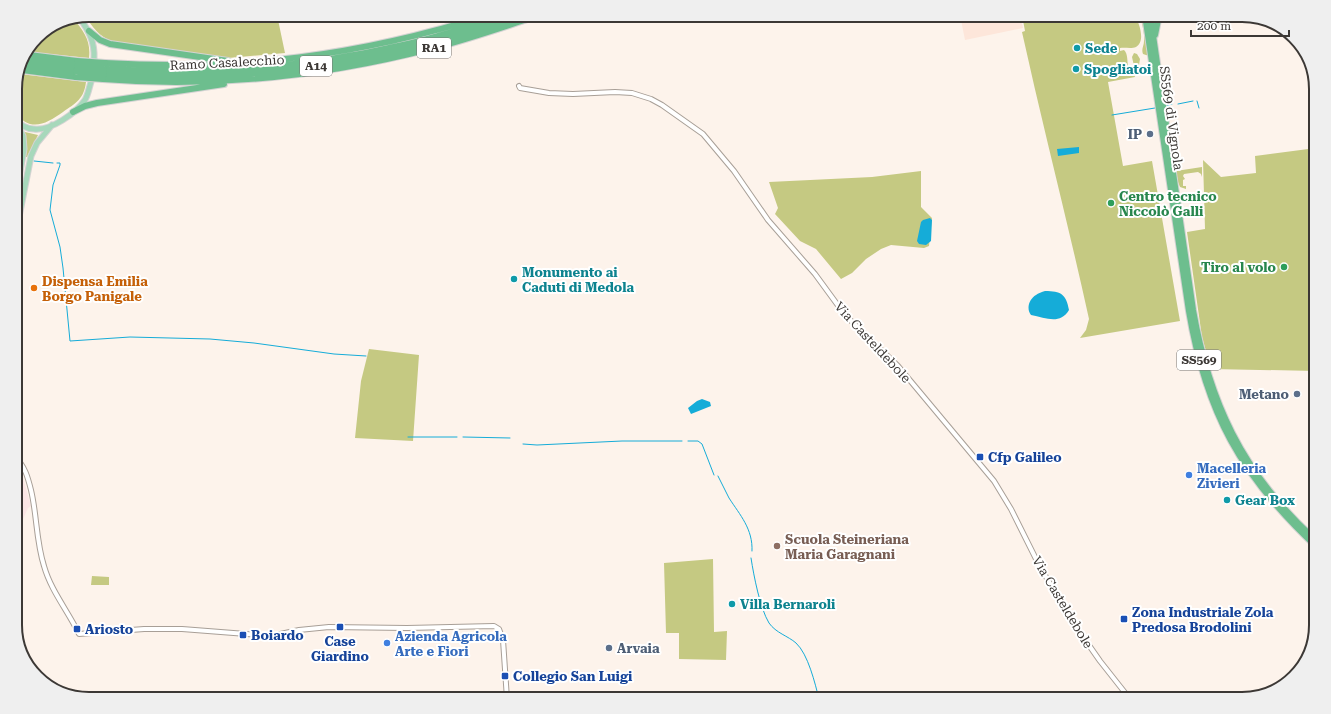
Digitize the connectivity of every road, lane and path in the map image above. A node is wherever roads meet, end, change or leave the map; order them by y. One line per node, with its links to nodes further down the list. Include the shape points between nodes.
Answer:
1 (83, 22): 9 (main road)
2 (465, 22): 14 (highway, RA1, via 387,43)
3 (482, 22): 19 (highway, Ramo Casalecchio / A14, via 403,45 309,63 200,71)
4 (500, 22): 19 (highway, Ramo Casalecchio / A14, via 404,50 307,68 217,76 154,76)
5 (518, 22): 20 (highway, RA1, via 435,48 389,59 325,71)
6 (1147, 22): 11 (highway, SS569 di Vignola / SS569)
7 (1151, 22): 10 (highway, SS569 di Vignola / SS569)
8 (1158, 22): 10 (highway)
9 (89, 31): 13 (main road); 14 (highway, via 110,44 214,60)
10 (1154, 42): 11 (highway, SS569 di Vignola / SS569)
11 (1153, 51): 30 (highway, SS569 di Vignola / SS569, via 1204,360 1216,399 1235,439)
12 (31, 56): 17 (highway, RA1)
13 (94, 59)
14 (292, 59): 19 (highway, RA1, via 210,66 141,66)
15 (28, 60): 17 (highway, Ramo Casalecchio / A14)
16 (26, 65): 17 (highway, Ramo Casalecchio / A14)
17 (76, 69): 18 (highway, RA1); 19 (highway, Ramo Casalecchio / A14, bridge); 19 (highway, RA1, bridge)
18 (25, 70)
19 (104, 71): 20 (highway, RA1, via 171,82)
20 (254, 79): 23 (highway, via 97,103)
21 (90, 82): 23 (main road, via 84,101)
22 (519, 86): 34 (street, Via Casteldebole, via 526,90 549,93 632,93 662,105 703,134 845,315 898,366 994,481 1040,567 1079,631)
23 (72, 112): 25 (main road)
24 (22, 125): 25 (main road, via 31,129)
25 (52, 125): 28 (main road, via 37,143 31,156)
26 (22, 134): 27 (main road)
27 (22, 161)
28 (22, 202)
29 (22, 465): 33 (street, via 30,485 45,571 79,634 176,629 271,636 329,627 496,626 503,640)
30 (1279, 506): 31 (highway, SS569 di Vignola / SS569); 32 (highway, SS569 di Vignola / SS569)
31 (1309, 534)
32 (1309, 538)
33 (507, 692)
34 (1124, 692)

